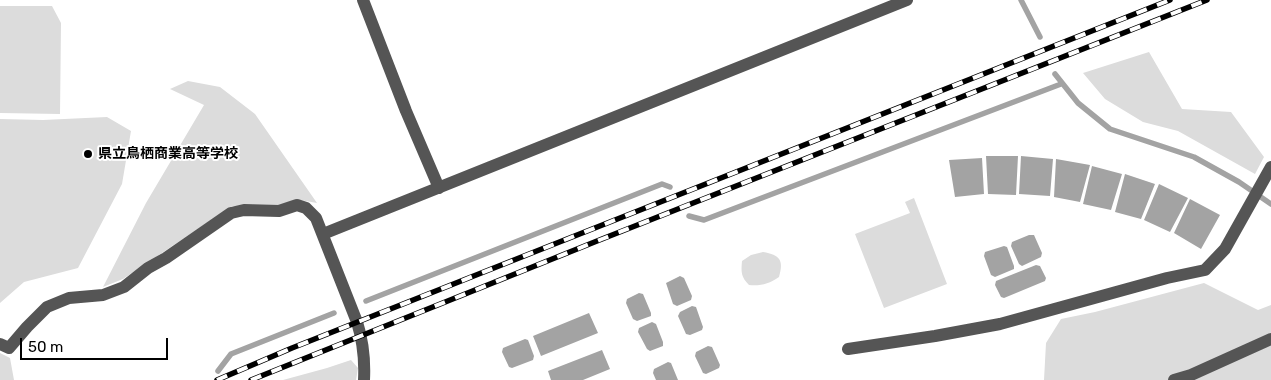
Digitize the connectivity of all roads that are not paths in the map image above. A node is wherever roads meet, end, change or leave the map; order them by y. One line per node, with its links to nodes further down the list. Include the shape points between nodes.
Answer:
1 (363, 0): 4 (street)
2 (908, 0): 4 (street)
3 (1271, 167): 8 (street, via 1225,249 1205,270 1000,324)
4 (440, 188): 5 (street)
5 (323, 234): 7 (street, via 316,218 306,208 297,205 278,211 231,213 124,287 103,295 69,298 47,307 10,348); 9 (street, via 362,335)
6 (1271, 339): 10 (street)
7 (0, 344)
8 (848, 349)
9 (364, 380)
10 (1174, 380)

